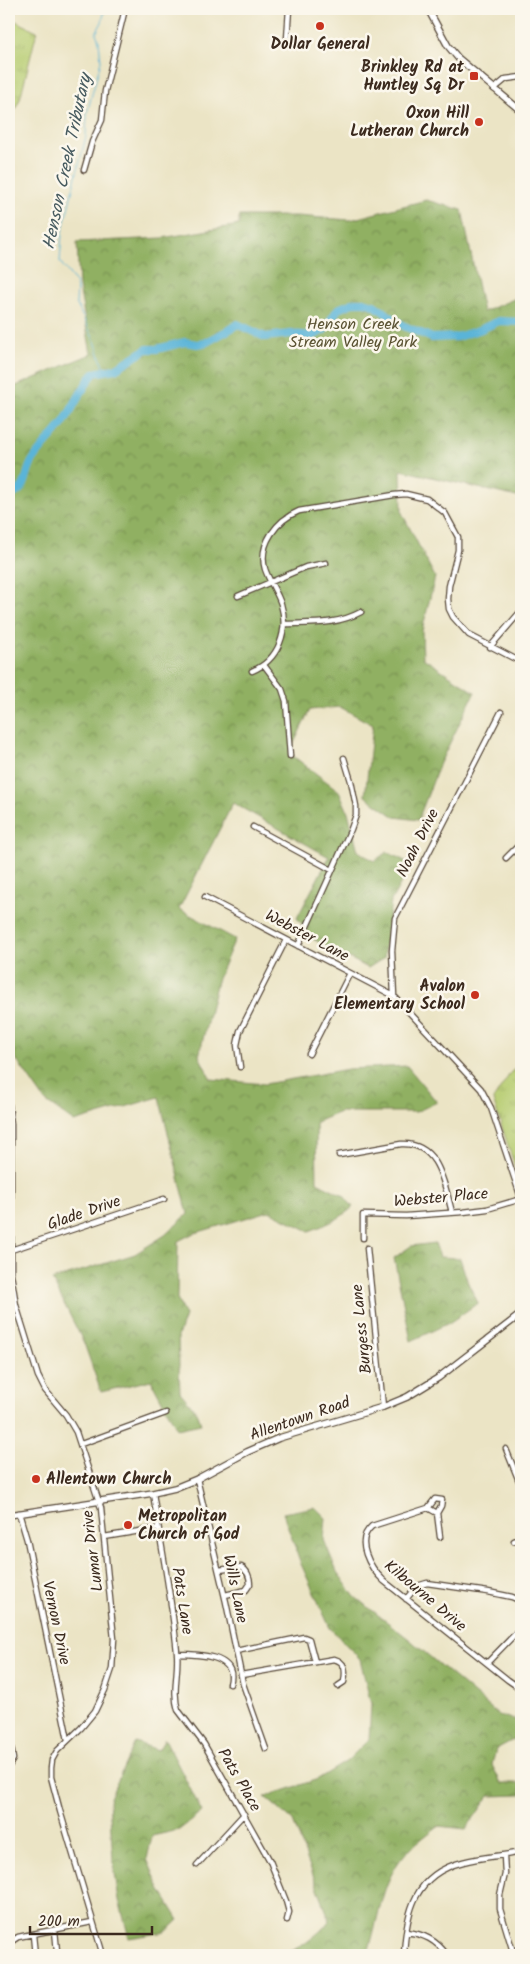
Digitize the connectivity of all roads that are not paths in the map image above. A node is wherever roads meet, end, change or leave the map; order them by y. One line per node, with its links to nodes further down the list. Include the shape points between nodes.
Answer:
1 (125, 9): 8 (street, via 105,91 102,120)
2 (290, 9): 4 (street)
3 (428, 9): 6 (main road, via 448,46)
4 (287, 40)
5 (521, 77): 6 (street, via 506,79)
6 (494, 89): 7 (main road)
7 (521, 110)
8 (84, 170)
9 (326, 562): 10 (street)
10 (270, 583): 11 (street); 14 (street, via 280,602); 15 (street, via 264,555 267,544 277,525 291,514 394,495 416,495 428,499 445,513 458,537 449,586 449,609 464,631)
11 (238, 596)
12 (521, 611): 15 (street)
13 (362, 612): 14 (street, via 333,622)
14 (284, 624): 17 (street, via 280,646)
15 (490, 647): 16 (street)
16 (521, 662)
17 (264, 665): 18 (street); 20 (street, via 282,689 286,701)
18 (252, 671)
19 (501, 712): 30 (street, Noah Drive, via 395,918 392,951)
20 (290, 756)
21 (344, 758): 25 (street, via 356,815)
22 (253, 828): 25 (street)
23 (521, 842): 24 (street)
24 (506, 858)
25 (332, 870): 28 (street)
26 (205, 896): 27 (street, Webster Lane)
27 (286, 940): 28 (street, Webster Lane); 32 (street, via 240,1031 237,1045)
28 (298, 946): 29 (street, Webster Lane)
29 (350, 973): 30 (street, Webster Lane); 31 (street)
30 (394, 996): 35 (street, Webster Lane, via 481,1089 491,1108)
31 (308, 1054)
32 (240, 1067)
33 (9, 1105): 40 (street, Lumar Drive)
34 (338, 1155): 37 (street, via 402,1144 421,1147 432,1155 439,1167)
35 (521, 1198): 37 (street, Webster Place, via 487,1209)
36 (164, 1199): 40 (street, Glade Drive)
37 (452, 1212): 38 (street, Webster Place, via 413,1216 362,1215)
38 (363, 1238)
39 (367, 1248): 42 (street, Burgess Lane)
40 (11, 1250): 44 (street, Lumar Drive, via 13,1290 38,1376 45,1390 69,1419)
41 (521, 1314): 42 (main road, Allentown Road, via 430,1383)
42 (383, 1407): 46 (main road, Allentown Road, via 279,1438)
43 (166, 1413): 44 (street)
44 (81, 1444): 49 (street, Lumar Drive)
45 (506, 1448): 47 (street)
46 (196, 1480): 48 (main road, Allentown Road); 59 (street, Wills Lane)
47 (521, 1486)
48 (153, 1493): 49 (main road, Allentown Road); 54 (street, Pats Lane)
49 (99, 1500): 51 (main road, Allentown Road); 55 (street, Lumar Drive)
50 (428, 1508): 52 (street); 52 (street, Kilbourne Drive, via 434,1499 441,1499); 61 (street, Kilbourne Drive, via 372,1526 364,1538 368,1560 377,1574)
51 (19, 1513): 53 (main road, Allentown Road); 73 (street, Vernon Drive)
52 (437, 1513): 56 (street, Kilbourne Drive)
53 (9, 1515)
54 (158, 1528): 55 (street); 65 (street, Pats Lane)
55 (104, 1537): 73 (street, Lumar Drive, via 114,1662 99,1704)
56 (440, 1537)
57 (521, 1538): 58 (street)
58 (514, 1541)
59 (219, 1570): 60 (street, Wills Lane); 60 (street, via 239,1566 249,1577 250,1584 246,1590)
60 (225, 1595): 64 (street, Wills Lane)
61 (406, 1599): 62 (street, via 417,1586 427,1583 488,1592); 67 (street, Kilbourne Drive)
62 (521, 1601)
63 (521, 1628): 67 (street)
64 (236, 1651): 66 (street, via 304,1637 309,1639); 68 (street, Wills Lane)
65 (177, 1654): 69 (street, via 213,1657 229,1670 232,1676); 76 (street, Pats Place, via 175,1691 178,1710 204,1744)
66 (315, 1662): 68 (street); 70 (street, via 334,1659 342,1662 345,1680)
67 (487, 1663): 71 (street, Kilbourne Drive)
68 (241, 1675): 74 (street, Wills Lane)
69 (230, 1684)
70 (338, 1686)
71 (521, 1689)
72 (9, 1734): 75 (street, via 14,1759)
73 (68, 1740): 81 (street, Lumar Drive, via 52,1760 51,1777)
74 (266, 1749)
75 (9, 1766)
76 (244, 1814): 79 (street); 80 (street, Pats Place, via 279,1880 288,1908)
77 (521, 1852): 78 (street)
78 (504, 1856): 83 (street, via 465,1861 440,1871 425,1884 415,1899); 91 (street, via 500,1910)
79 (198, 1865)
80 (287, 1920)
81 (92, 1922): 82 (street); 88 (street, Lumar Drive)
82 (55, 1930): 84 (street); 86 (street)
83 (406, 1932): 89 (street); 90 (street, via 429,1938)
84 (33, 1935): 85 (street, via 18,1937); 87 (street)
85 (9, 1943)
86 (57, 1951)
87 (35, 1955)
88 (104, 1955)
89 (404, 1955)
90 (447, 1955)
91 (514, 1955)

